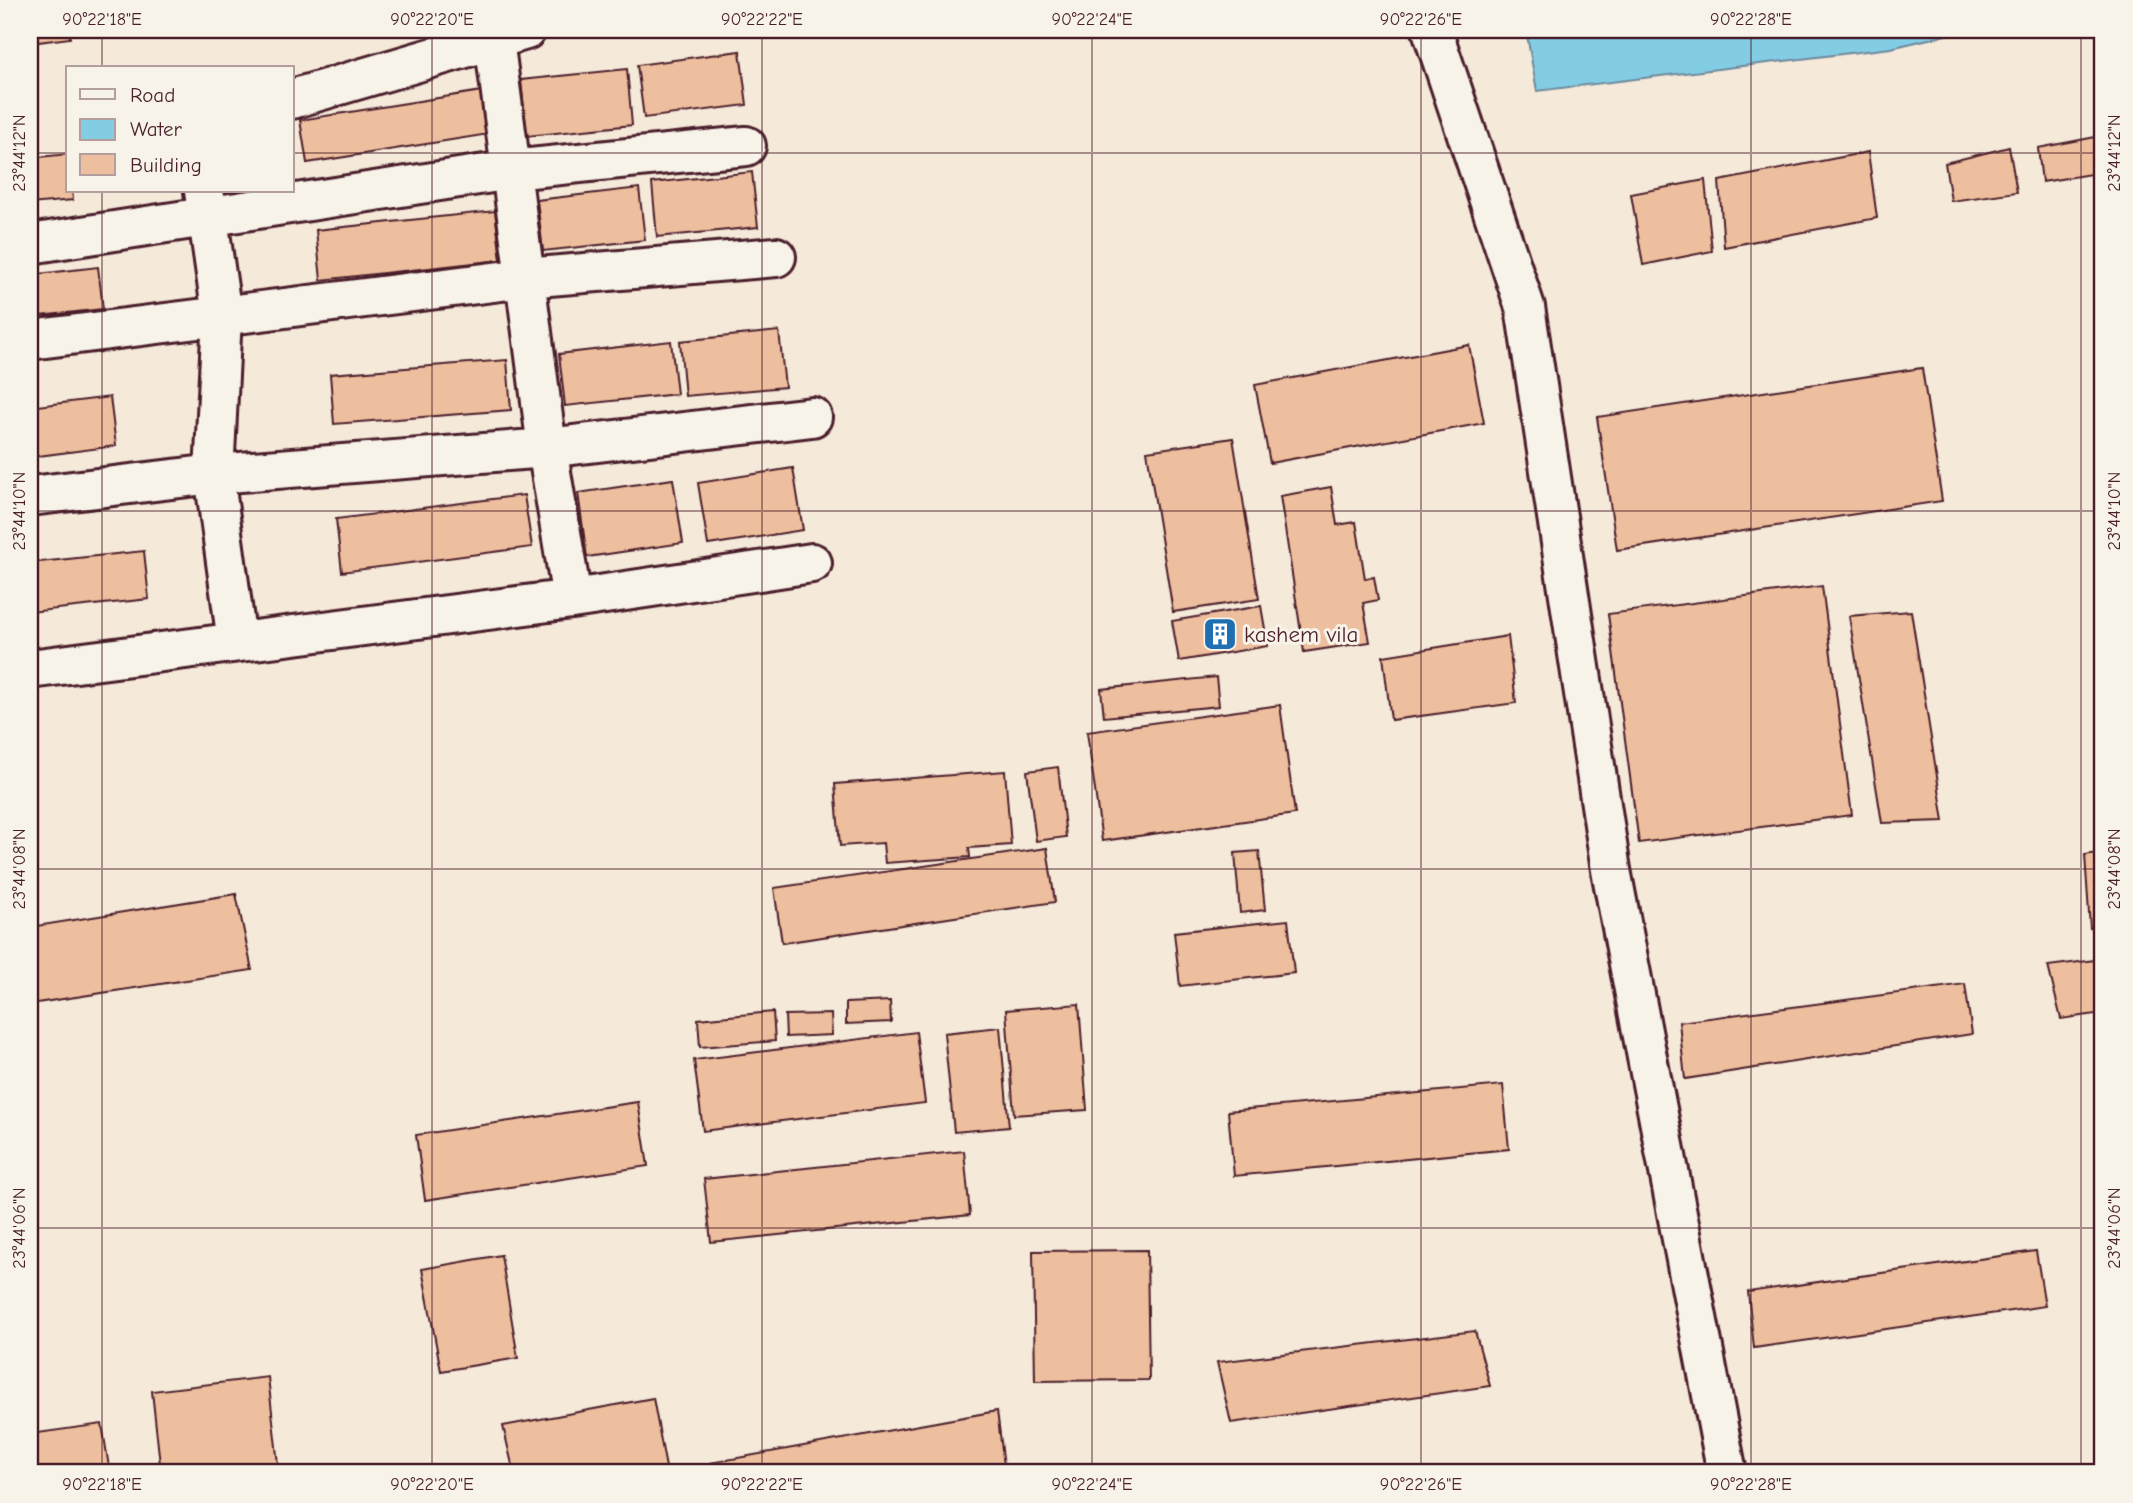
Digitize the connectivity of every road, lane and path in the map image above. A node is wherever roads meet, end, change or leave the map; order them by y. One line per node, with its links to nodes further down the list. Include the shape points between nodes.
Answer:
1 (1432, 30): 20 (street, via 1525,307 1611,870)
2 (510, 34): 3 (street); 5 (street)
3 (294, 98)
4 (746, 146): 5 (street)
5 (511, 170): 6 (street); 9 (street)
6 (206, 204): 7 (street); 10 (street)
7 (30, 244)
8 (776, 257): 9 (street)
9 (525, 278): 10 (street); 13 (street)
10 (222, 316): 11 (street); 14 (street)
11 (30, 340)
12 (812, 417): 13 (street)
13 (547, 449): 14 (street); 17 (street)
14 (214, 474): 15 (street); 18 (street)
15 (30, 496)
16 (812, 563): 17 (street)
17 (572, 599): 18 (street)
18 (237, 642): 19 (street)
19 (30, 669)
20 (1727, 1473)

